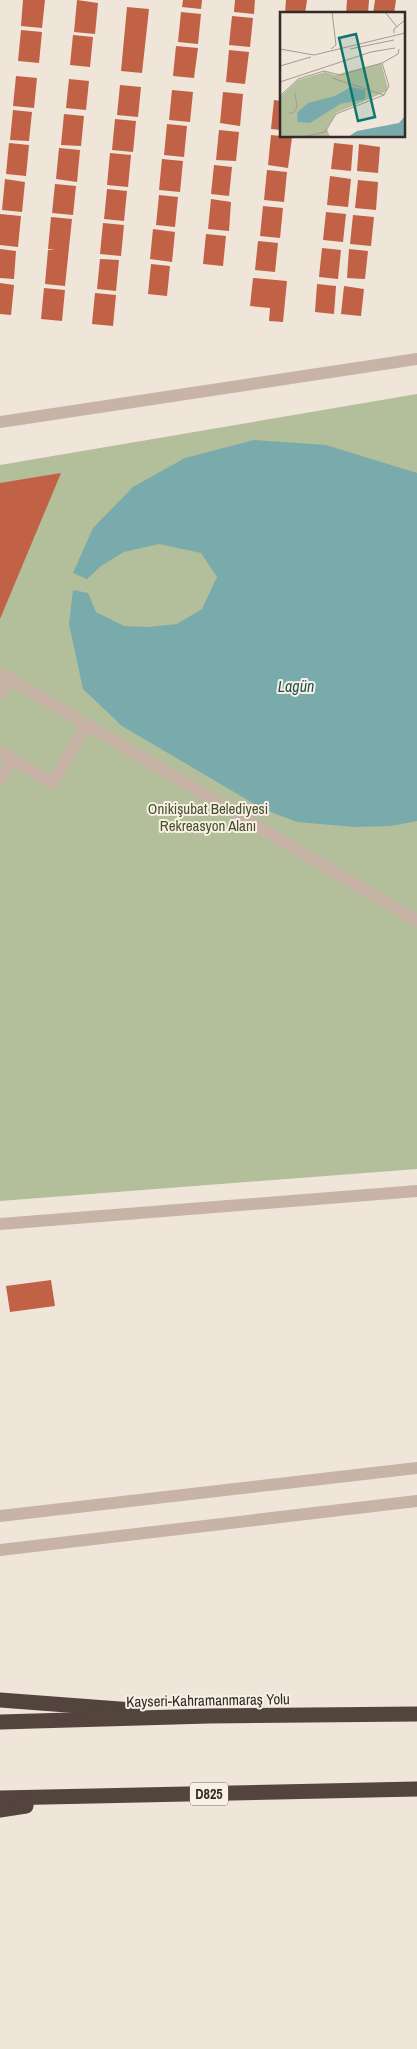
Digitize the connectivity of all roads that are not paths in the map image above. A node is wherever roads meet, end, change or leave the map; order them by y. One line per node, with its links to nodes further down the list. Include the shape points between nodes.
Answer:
1 (417, 359): 2 (street)
2 (0, 422)
3 (5, 675): 4 (street); 5 (street)
4 (0, 694)
5 (87, 724): 7 (street, via 52,783); 9 (street)
6 (0, 752): 7 (street)
7 (12, 760): 8 (street)
8 (0, 780)
9 (417, 921)
10 (417, 1191): 11 (street)
11 (0, 1224)
12 (417, 1468): 14 (street)
13 (417, 1501): 15 (street)
14 (0, 1516)
15 (0, 1550)
16 (0, 1700): 18 (highway)
17 (417, 1714): 18 (highway, Kayseri-Kahramanmaraş Yolu)
18 (210, 1716): 19 (highway, Kayseri-Kahramanmaraş Yolu)
19 (0, 1722)
20 (417, 1789): 22 (highway, D825)
21 (0, 1798): 22 (highway, D825)
22 (79, 1798): 23 (highway)
23 (0, 1810)

